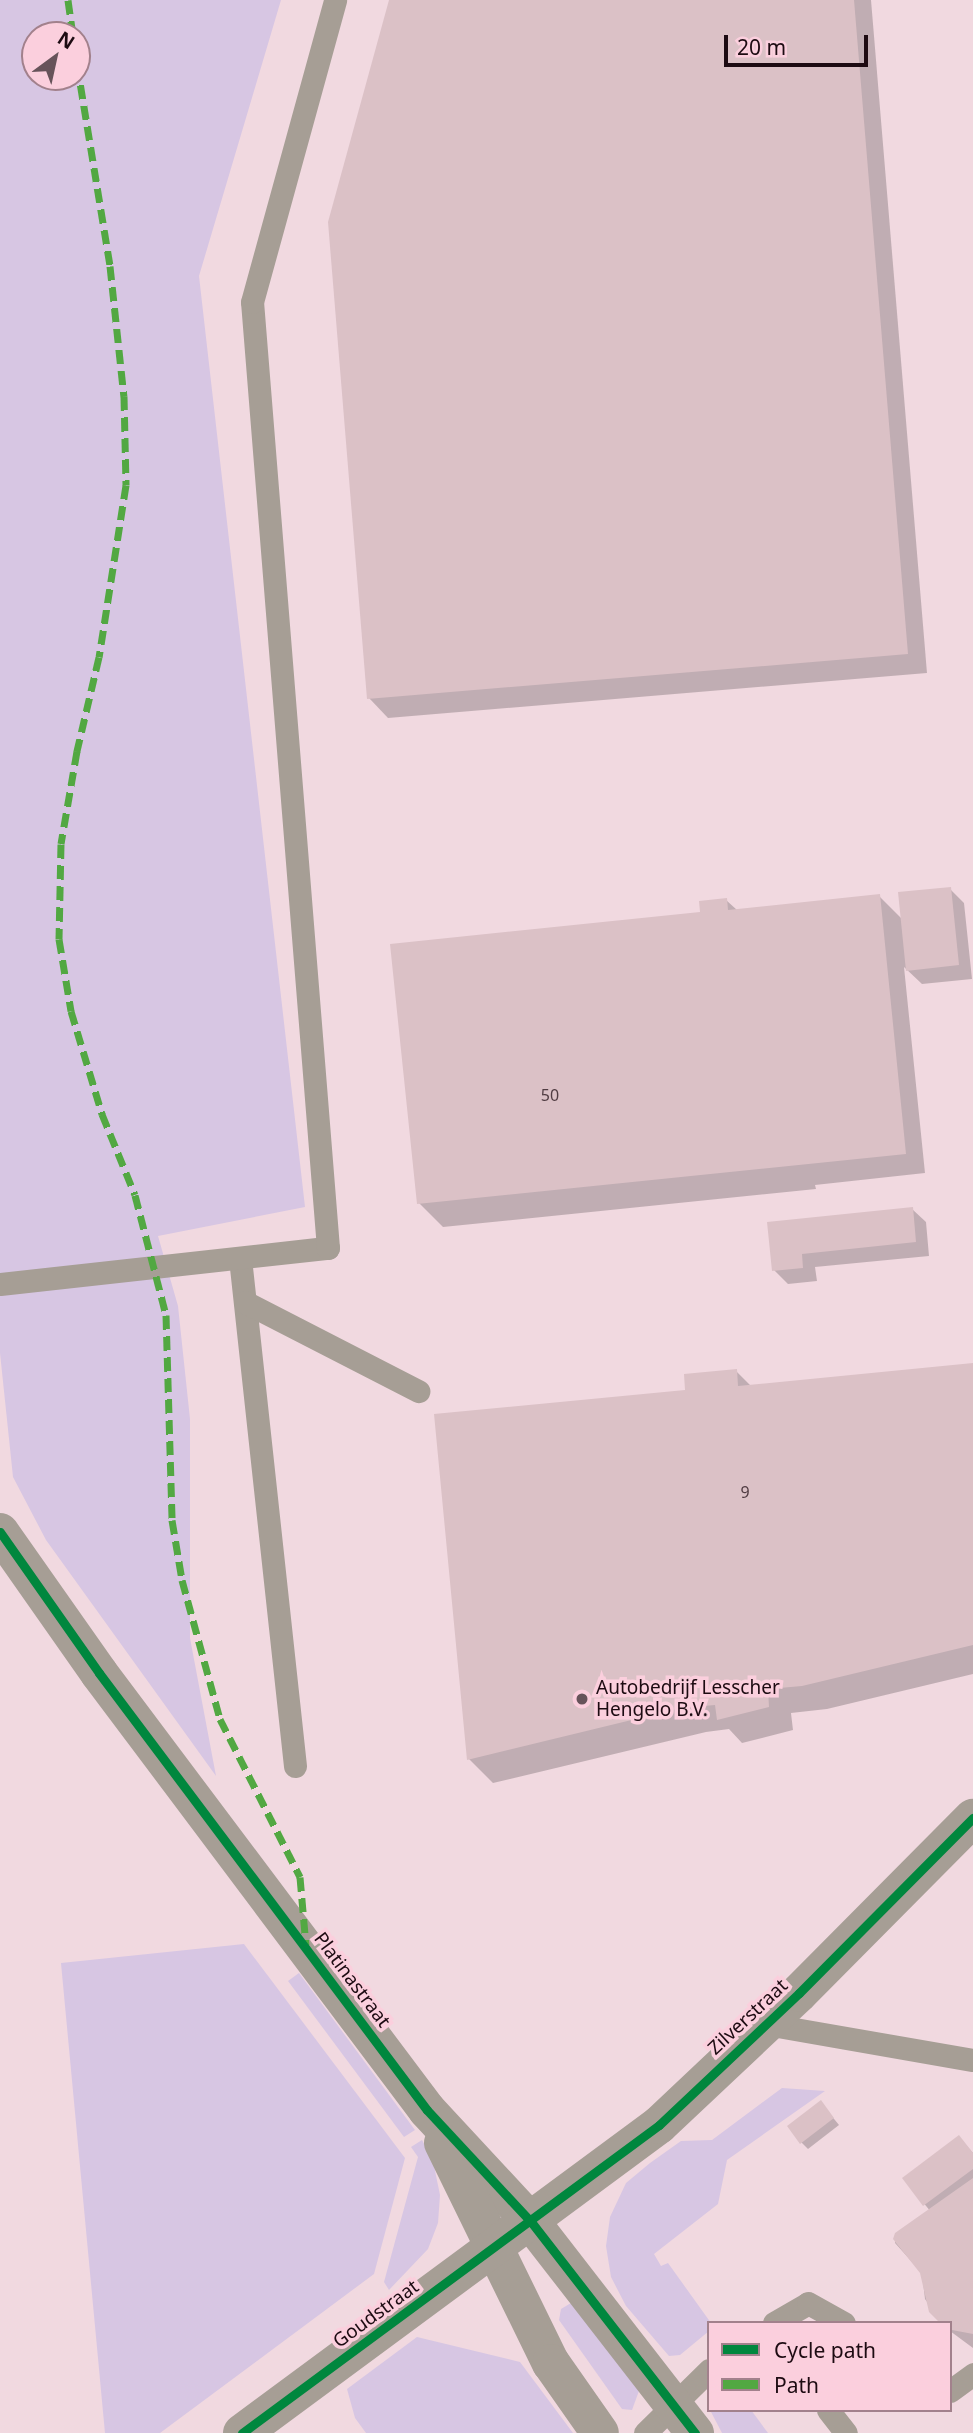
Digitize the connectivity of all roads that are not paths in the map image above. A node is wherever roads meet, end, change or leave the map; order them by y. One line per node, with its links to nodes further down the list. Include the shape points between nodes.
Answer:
1 (335, 0): 2 (lane, via 252,302 328,1248)
2 (240, 1258): 3 (lane); 4 (lane)
3 (0, 1284)
4 (245, 1302): 5 (lane); 7 (lane)
5 (418, 1391)
6 (0, 1532): 11 (street, Platinastraat, via 99,1674)
7 (295, 1766)
8 (973, 1818): 9 (street, Zilverstraat)
9 (766, 2024): 10 (lane); 12 (street, Zilverstraat, via 659,2125)
10 (973, 2060)
11 (427, 2110): 12 (street, Platinastraat); 13 (street, Platinastraat)
12 (532, 2223): 13 (street, Goudstraat); 19 (street, Platinastraat)
13 (493, 2251): 21 (street, Goudstraat); 22 (street, Platinastraat, via 551,2363)
14 (777, 2321): 15 (lane, via 808,2303)
15 (840, 2321)
16 (707, 2373): 19 (lane)
17 (973, 2374): 18 (lane)
18 (952, 2390)
19 (671, 2403): 23 (lane); 24 (street, Platinastraat)
20 (830, 2412): 25 (lane)
21 (242, 2433)
22 (600, 2433)
23 (645, 2433)
24 (695, 2433)
25 (846, 2433)

